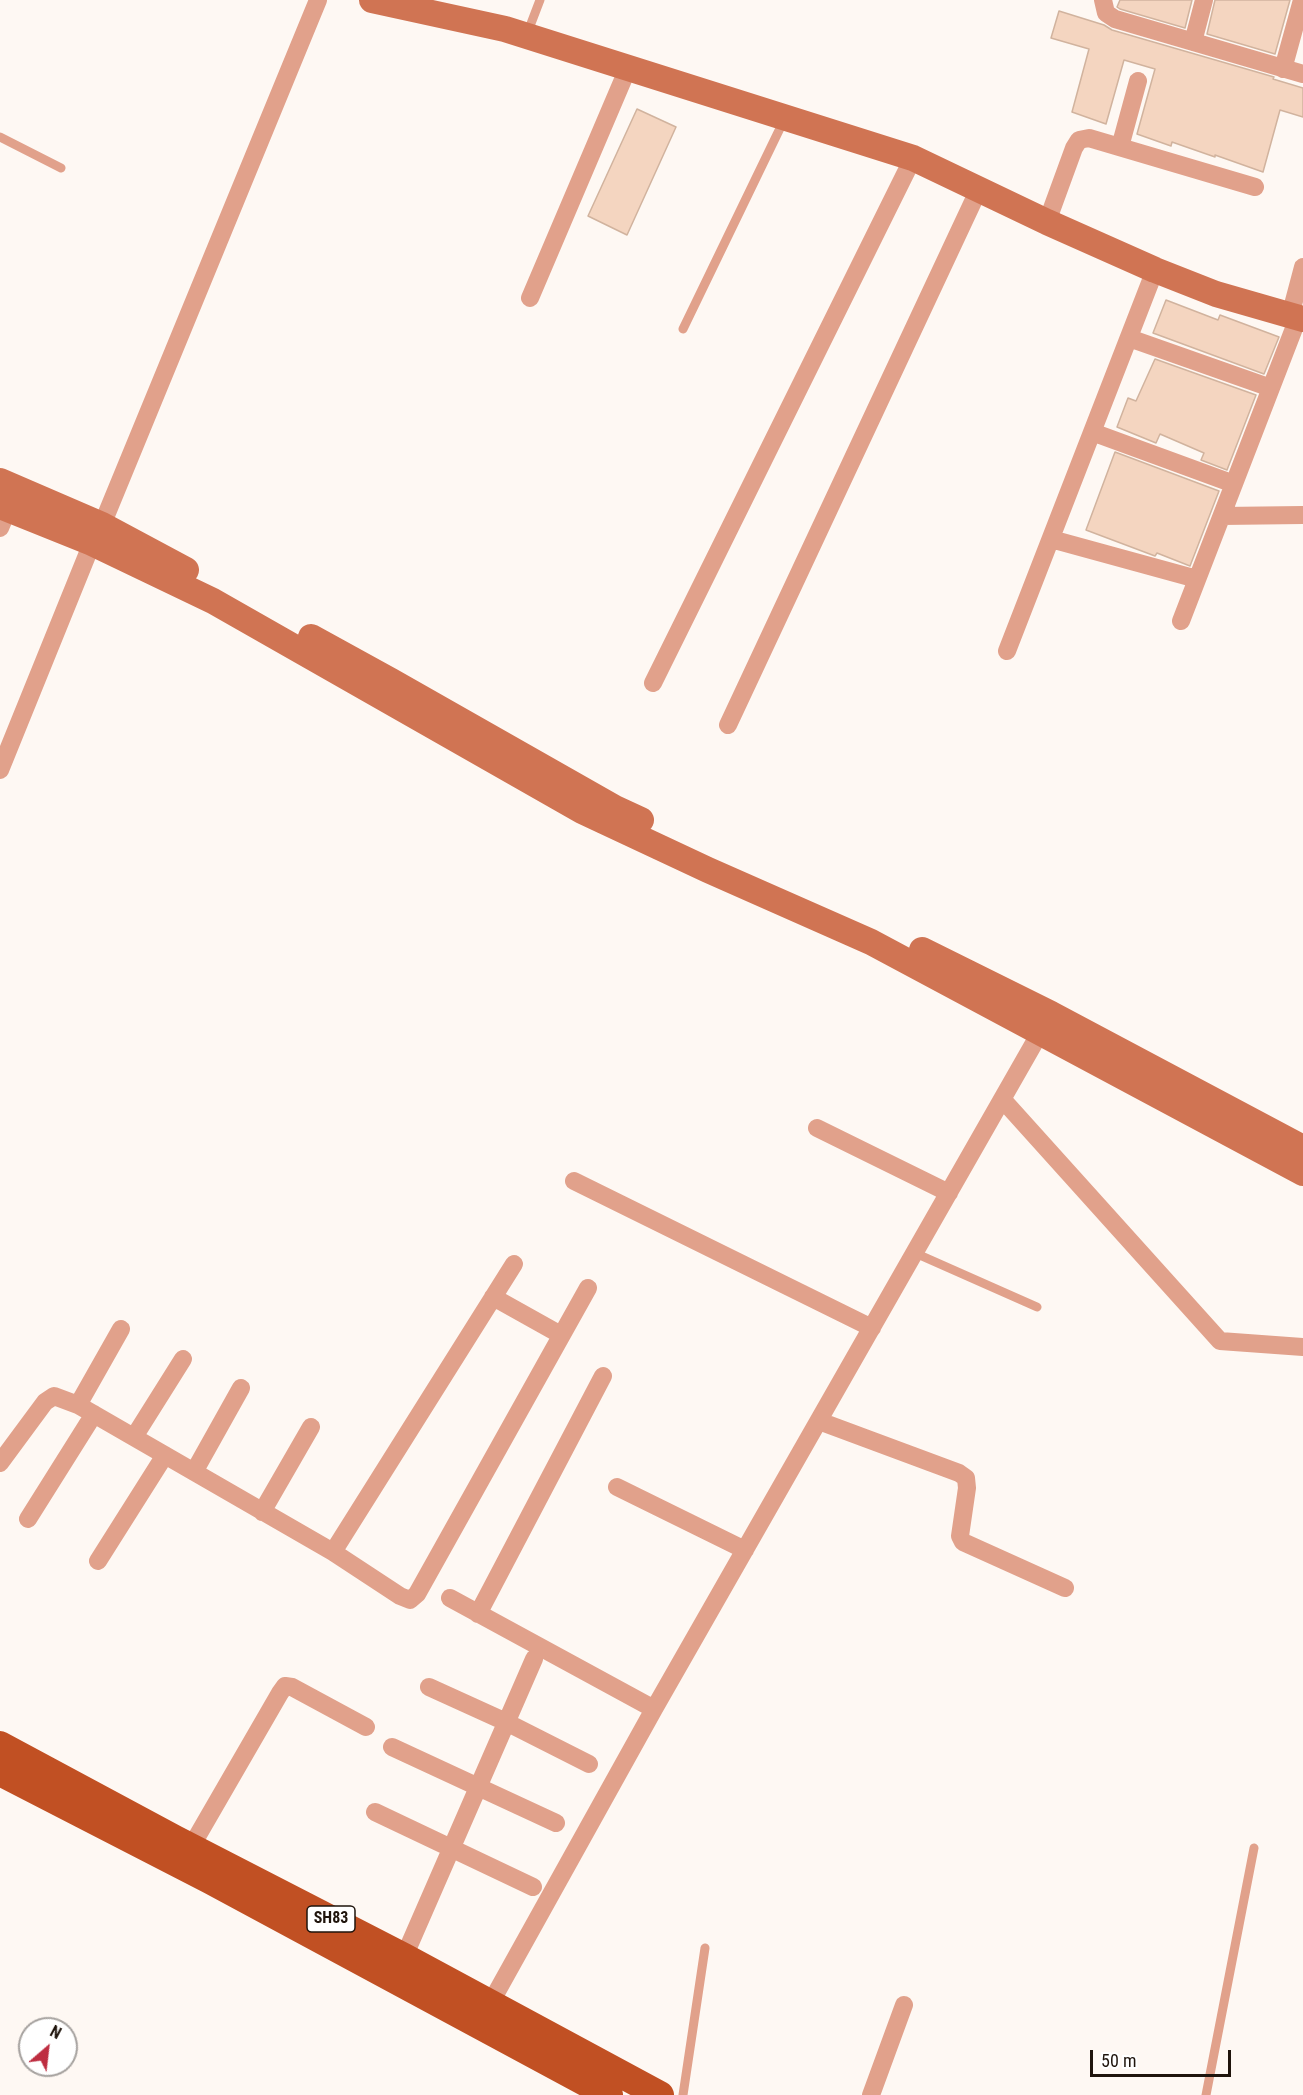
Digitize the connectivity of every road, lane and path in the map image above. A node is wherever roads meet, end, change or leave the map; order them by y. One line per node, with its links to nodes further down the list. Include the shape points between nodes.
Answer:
1 (318, 0): 35 (street)
2 (372, 0): 7 (street)
3 (540, 0): 8 (lane)
4 (1103, 0): 9 (street, via 1106,13 1115,19)
5 (1204, 0): 9 (street)
6 (1302, 0): 11 (street)
7 (406, 4): 8 (street)
8 (526, 36): 10 (street)
9 (1193, 42): 11 (street)
10 (628, 68): 14 (street); 24 (street)
11 (1283, 69): 12 (street)
12 (1303, 74)
13 (1138, 81): 16 (street)
14 (785, 118): 17 (street); 26 (lane)
15 (0, 137): 18 (lane)
16 (1120, 147): 19 (street); 21 (street, via 1089,138 1079,140)
17 (913, 158): 20 (street); 40 (street)
18 (61, 168)
19 (1255, 187)
20 (978, 191): 21 (street); 41 (street)
21 (1047, 222): 23 (street)
22 (1303, 267): 25 (street)
23 (1155, 270): 25 (street, via 1216,294); 27 (street)
24 (530, 298)
25 (1297, 318): 28 (street)
26 (683, 329)
27 (1129, 338): 28 (street); 29 (street)
28 (1271, 388): 31 (street)
29 (1092, 432): 31 (street); 36 (street)
30 (0, 481): 35 (street)
31 (1234, 484): 34 (street)
32 (3, 514): 35 (street)
33 (1303, 515): 34 (street)
34 (1222, 516): 37 (street)
35 (97, 534): 42 (street); 43 (street, via 391,681 615,808 947,962)
36 (1051, 539): 37 (street); 39 (street)
37 (1197, 579): 38 (street)
38 (1182, 621)
39 (1007, 651)
40 (653, 683)
41 (728, 725)
42 (0, 770)
43 (1046, 1023): 44 (street); 46 (street); 47 (street)
44 (1003, 1100): 49 (street); 58 (street, via 1220,1341)
45 (816, 1128): 49 (street)
46 (1303, 1148)
47 (1303, 1173)
48 (574, 1181): 55 (street)
49 (949, 1193): 50 (street)
50 (915, 1253): 54 (lane); 55 (street)
51 (514, 1264): 53 (street)
52 (588, 1288): 57 (street)
53 (493, 1297): 57 (street); 74 (street)
54 (1037, 1307)
55 (872, 1328): 64 (street)
56 (121, 1329): 62 (street)
57 (561, 1335): 74 (street, via 417,1594 410,1600 400,1596)
58 (1303, 1347)
59 (183, 1359): 66 (street)
60 (603, 1376): 78 (street)
61 (241, 1388): 69 (street)
62 (78, 1405): 63 (street); 68 (street, via 54,1396 45,1402)
63 (94, 1414): 66 (street); 72 (street)
64 (819, 1421): 73 (street); 76 (street, via 959,1473 966,1478 967,1488 960,1536 963,1542)
65 (311, 1428): 71 (street)
66 (134, 1437): 67 (street)
67 (165, 1455): 69 (street); 75 (street)
68 (0, 1463)
69 (194, 1472): 71 (street)
70 (617, 1487): 73 (street)
71 (262, 1512): 74 (street)
72 (28, 1519)
73 (745, 1550): 81 (street)
74 (333, 1552)
75 (98, 1561)
76 (1065, 1588)
77 (450, 1598): 78 (street)
78 (478, 1614): 81 (street)
79 (534, 1659): 82 (street)
80 (429, 1687): 82 (street)
81 (654, 1709): 97 (street)
82 (506, 1722): 86 (street); 88 (street)
83 (366, 1727): 91 (street, via 285,1686)
84 (0, 1745): 91 (main road, SH83)
85 (392, 1747): 88 (street)
86 (589, 1764)
87 (0, 1772): 99 (main road, SH83)
88 (477, 1788): 90 (street); 93 (street)
89 (375, 1812): 93 (street)
90 (556, 1823)
91 (191, 1847): 96 (main road, SH83)
92 (1254, 1848): 103 (lane)
93 (451, 1849): 94 (street); 96 (street)
94 (532, 1887)
95 (705, 1948): 101 (lane)
96 (404, 1957): 97 (main road, SH83)
97 (490, 2004): 100 (main road, SH83)
98 (904, 2005): 102 (street)
99 (609, 2095)
100 (660, 2095)
101 (683, 2095)
102 (871, 2095)
103 (1206, 2095)

